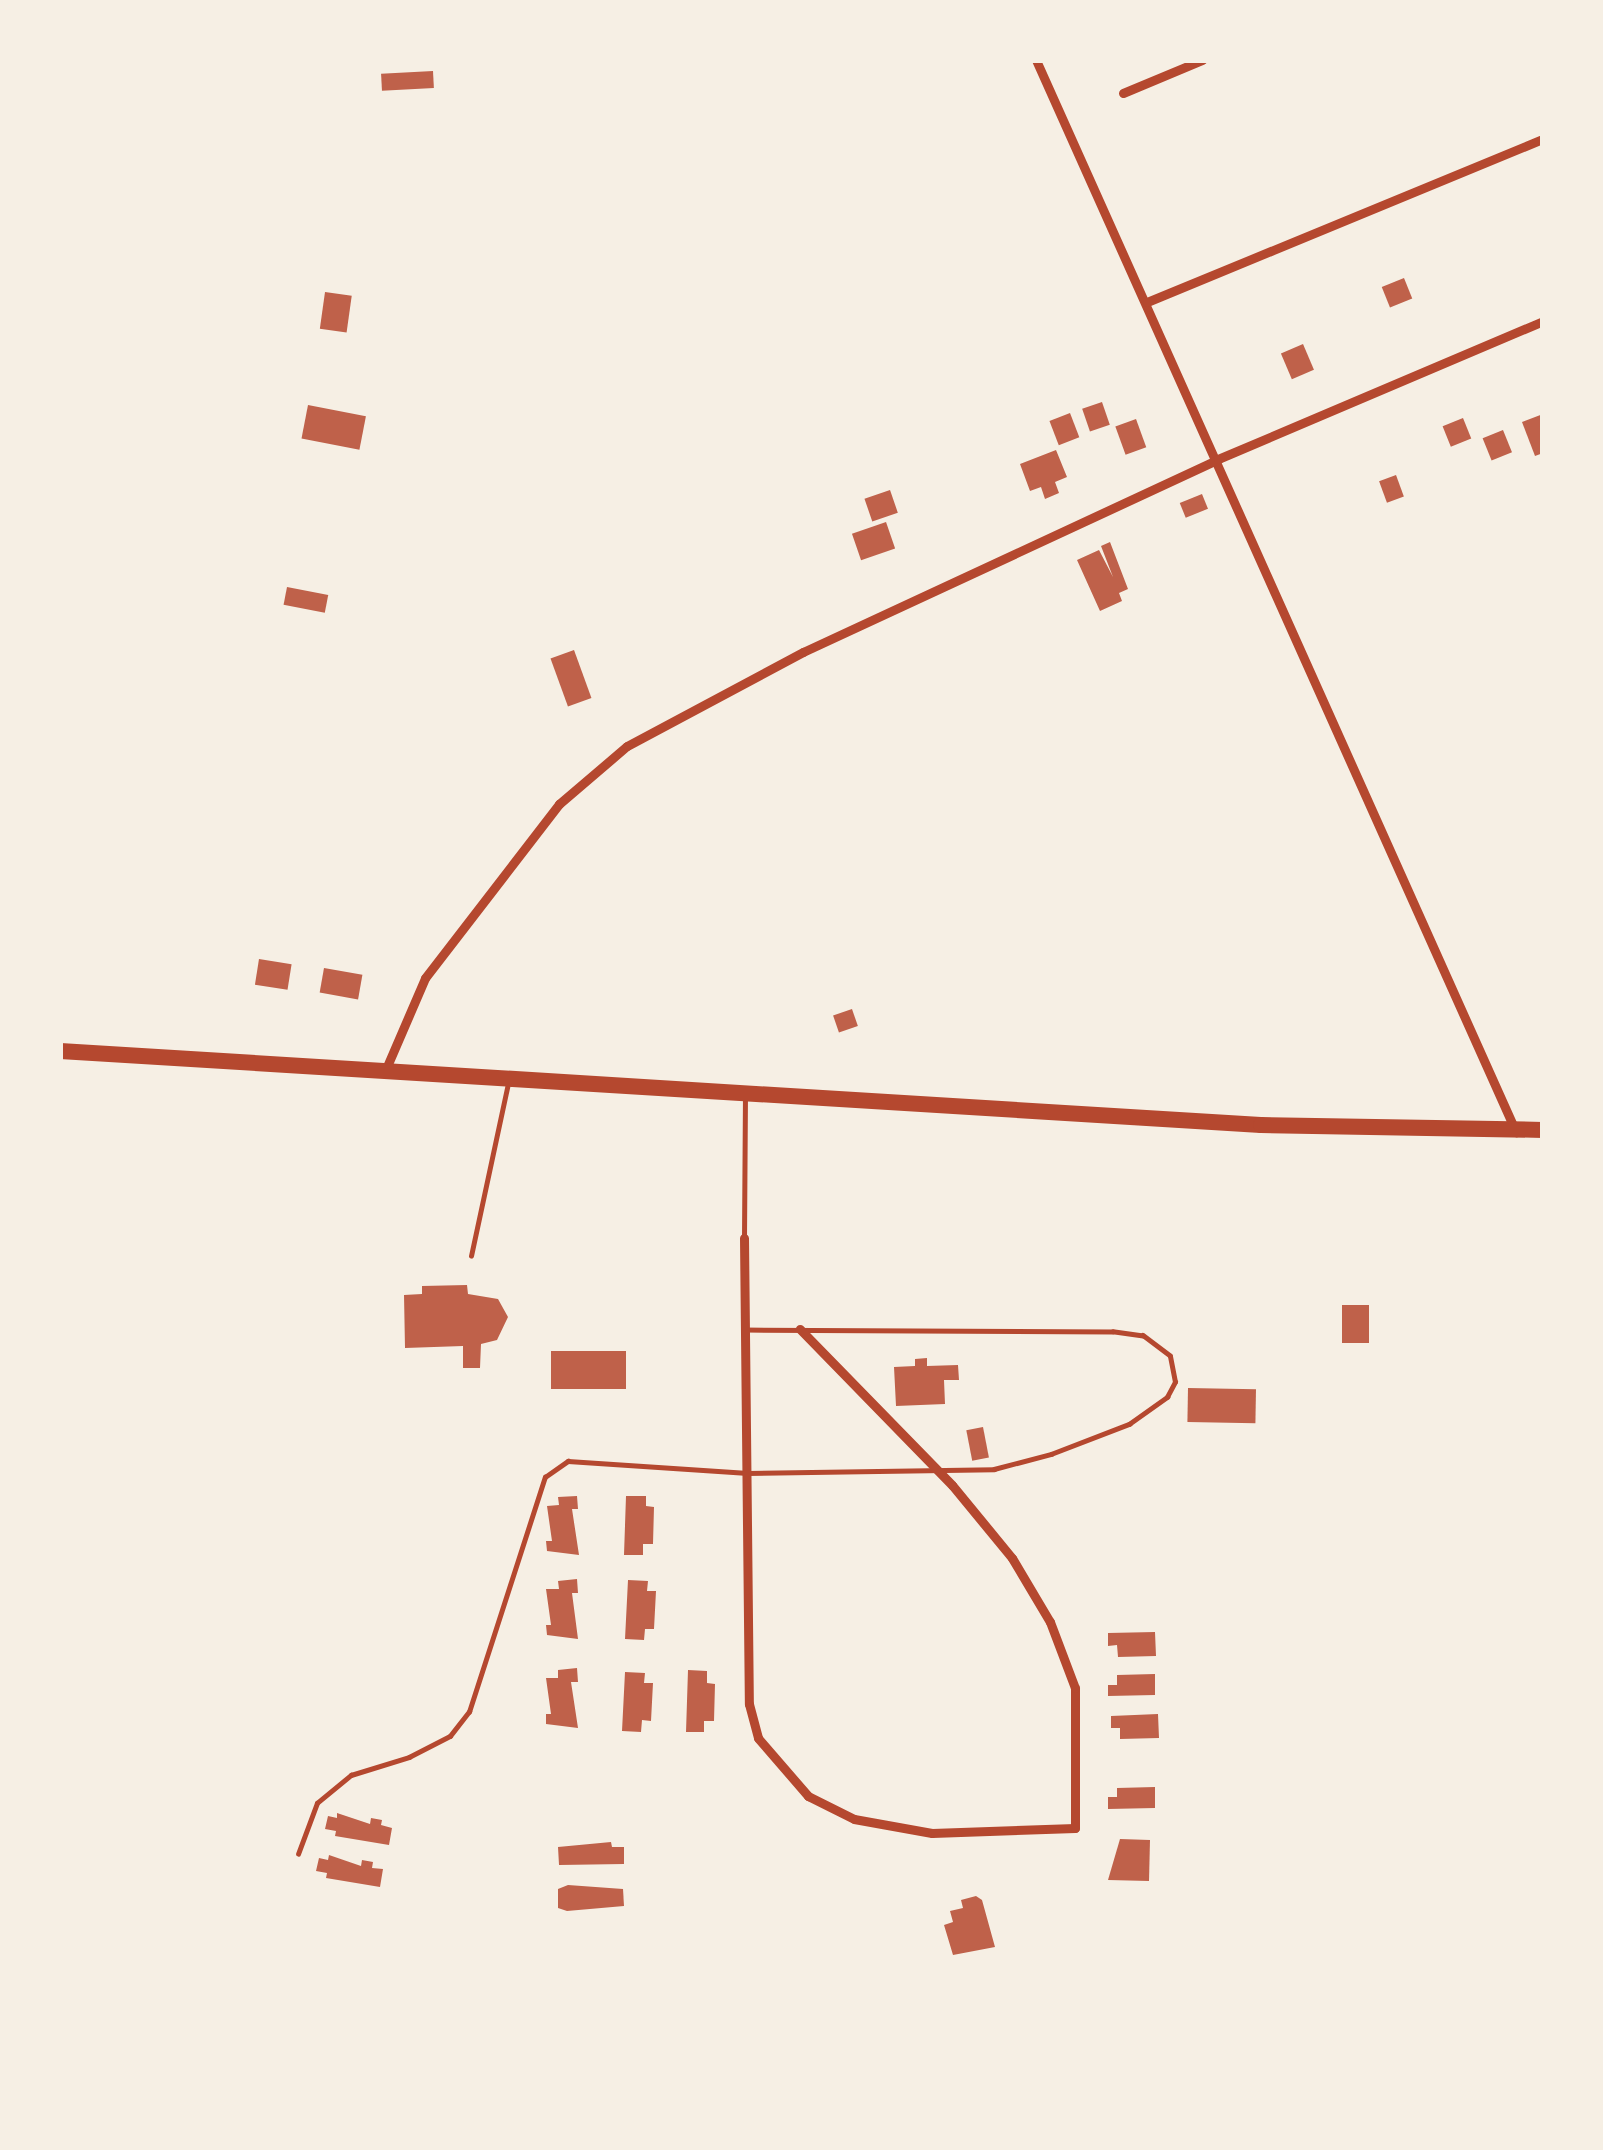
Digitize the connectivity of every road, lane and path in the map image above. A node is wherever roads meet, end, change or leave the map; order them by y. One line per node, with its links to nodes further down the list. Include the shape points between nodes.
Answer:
1 (1036, 60): 5 (street)
2 (1202, 60): 3 (street)
3 (1123, 93)
4 (1543, 139): 5 (street)
5 (1147, 302): 7 (street)
6 (1543, 321): 7 (street)
7 (1218, 459): 9 (street, via 803,652 627,746 559,804 425,978); 13 (street)
8 (60, 1051): 9 (highway)
9 (385, 1071): 10 (highway)
10 (509, 1078): 11 (highway); 15 (lane)
11 (746, 1093): 13 (highway); 14 (lane)
12 (1543, 1130): 13 (highway)
13 (1516, 1132)
14 (744, 1238): 16 (street)
15 (471, 1256)
16 (746, 1330): 17 (lane); 19 (street)
17 (800, 1330): 18 (street); 18 (lane, via 1113,1332 1143,1336 1170,1355 1175,1382 1167,1397 1129,1424 994,1469)
18 (936, 1470): 19 (lane); 19 (street, via 1012,1558 1075,1688 1075,1828 932,1833 854,1819 808,1796 778,1768 749,1704)
19 (748, 1473): 20 (lane, via 568,1462 544,1477 469,1712 450,1736 352,1775 317,1803)
20 (298, 1854)

